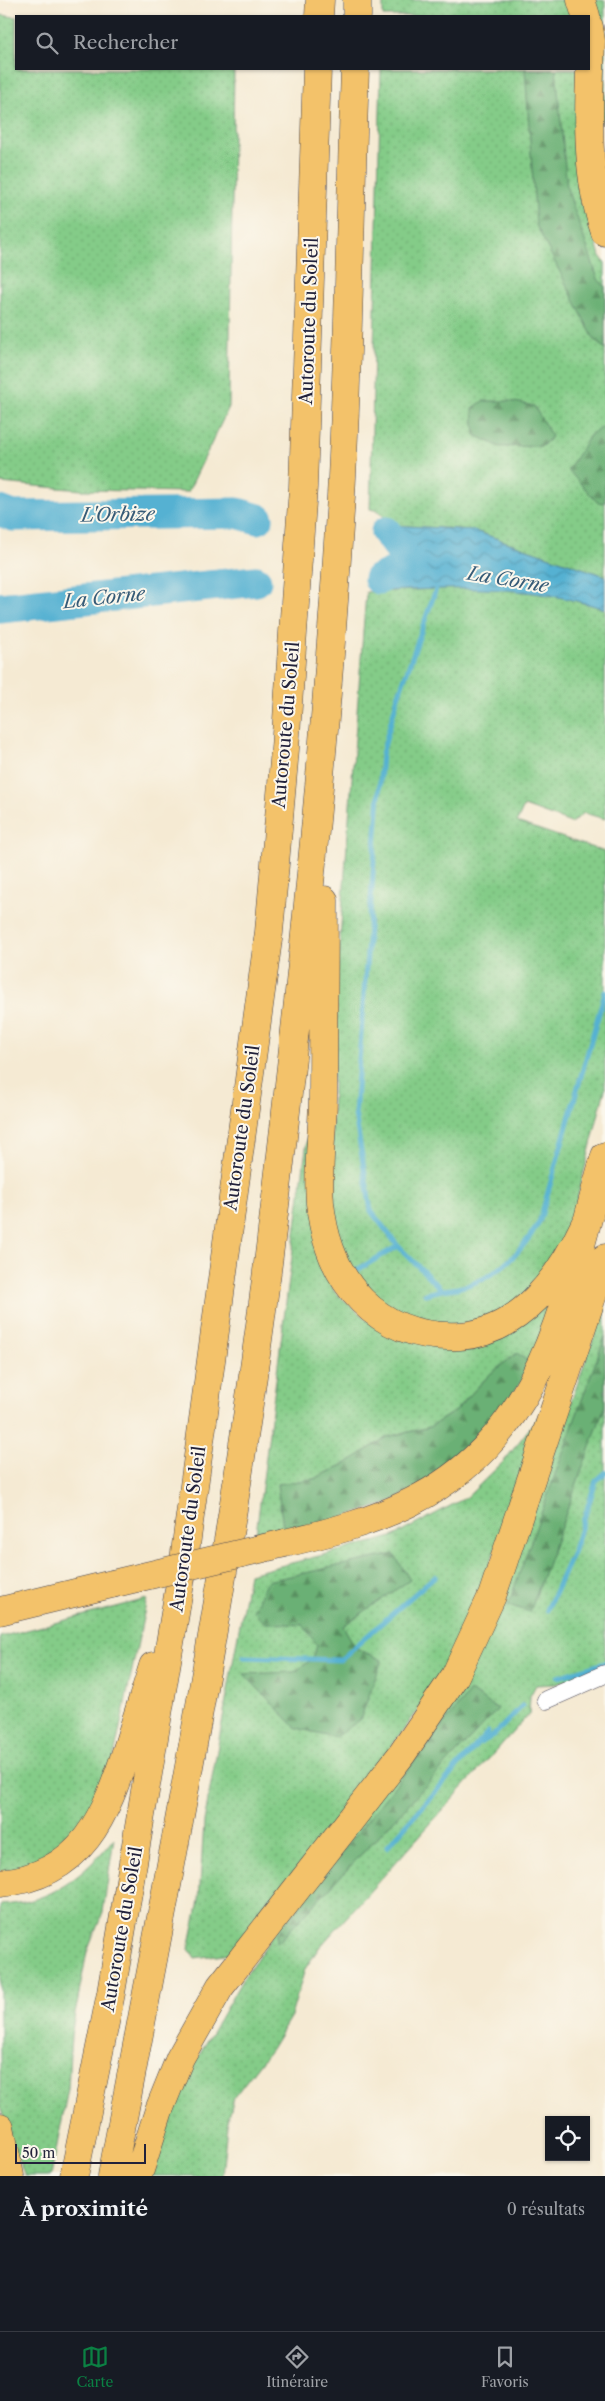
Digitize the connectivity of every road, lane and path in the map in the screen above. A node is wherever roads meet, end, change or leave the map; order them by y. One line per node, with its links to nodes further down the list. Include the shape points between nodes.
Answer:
1 (320, 0): 4 (highway)
2 (357, 0): 5 (highway)
3 (580, 0): 6 (highway)
4 (319, 15)
5 (357, 15)
6 (586, 15)
7 (590, 34): 11 (highway, via 589,146)
8 (318, 70): 18 (highway, Autoroute du Soleil, via 303,487 269,932)
9 (355, 70): 13 (highway, Autoroute du Soleil, via 341,492)
10 (605, 139): 11 (highway)
11 (594, 182): 12 (highway)
12 (605, 232)
13 (325, 724): 15 (highway, via 320,1201 326,1237 335,1264 360,1300 394,1324 431,1334 471,1334 498,1326 535,1300 567,1260); 28 (highway, Autoroute du Soleil, via 271,1243 233,1504 183,1806)
14 (605, 1156): 15 (highway)
15 (584, 1226): 17 (highway, via 567,1299 549,1346 519,1404 491,1444 460,1472 410,1503)
16 (601, 1267): 17 (highway, via 527,1413 501,1450 478,1473 404,1519 328,1544); 29 (highway, via 492,1596 455,1676 402,1754 220,1987 180,2058 158,2110)
17 (284, 1549): 19 (highway)
18 (184, 1560): 24 (highway, via 118,1780 102,1817 80,1845 61,1861 33,1876); 27 (highway, Autoroute du Soleil, via 112,1993)
19 (111, 1590): 20 (highway); 21 (highway)
20 (0, 1611)
21 (0, 1623)
22 (605, 1674): 23 (street)
23 (546, 1700)
24 (0, 1883)
25 (0, 2127): 26 (highway)
26 (10, 2176)
27 (74, 2176)
28 (112, 2176)
29 (138, 2176)

